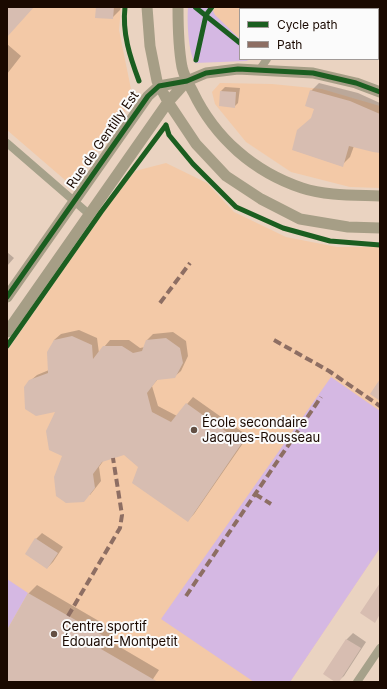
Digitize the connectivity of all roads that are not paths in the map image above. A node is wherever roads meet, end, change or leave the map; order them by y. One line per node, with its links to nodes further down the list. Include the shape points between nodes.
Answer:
1 (147, 7): 6 (street, via 150,46)
2 (178, 7): 5 (street, via 182,68)
3 (265, 60): 4 (street)
4 (260, 69): 5 (street, via 206,73); 7 (street, via 313,73 356,83)
5 (187, 81): 6 (street); 8 (street); 10 (street, via 202,108 226,141 249,161 282,180 303,188 329,193)
6 (159, 86): 8 (street); 11 (street, Rue de Gentilly Est, via 148,96)
7 (380, 92)
8 (168, 102): 12 (street); 13 (street, via 196,144 226,176 261,199 300,219 348,227)
9 (7, 143): 11 (street)
10 (380, 196)
11 (74, 201): 12 (street); 14 (street, Rue de Gentilly Est)
12 (89, 214): 15 (street)
13 (380, 228)
14 (7, 297)
15 (7, 332)
16 (380, 649): 17 (street)
17 (357, 682)

